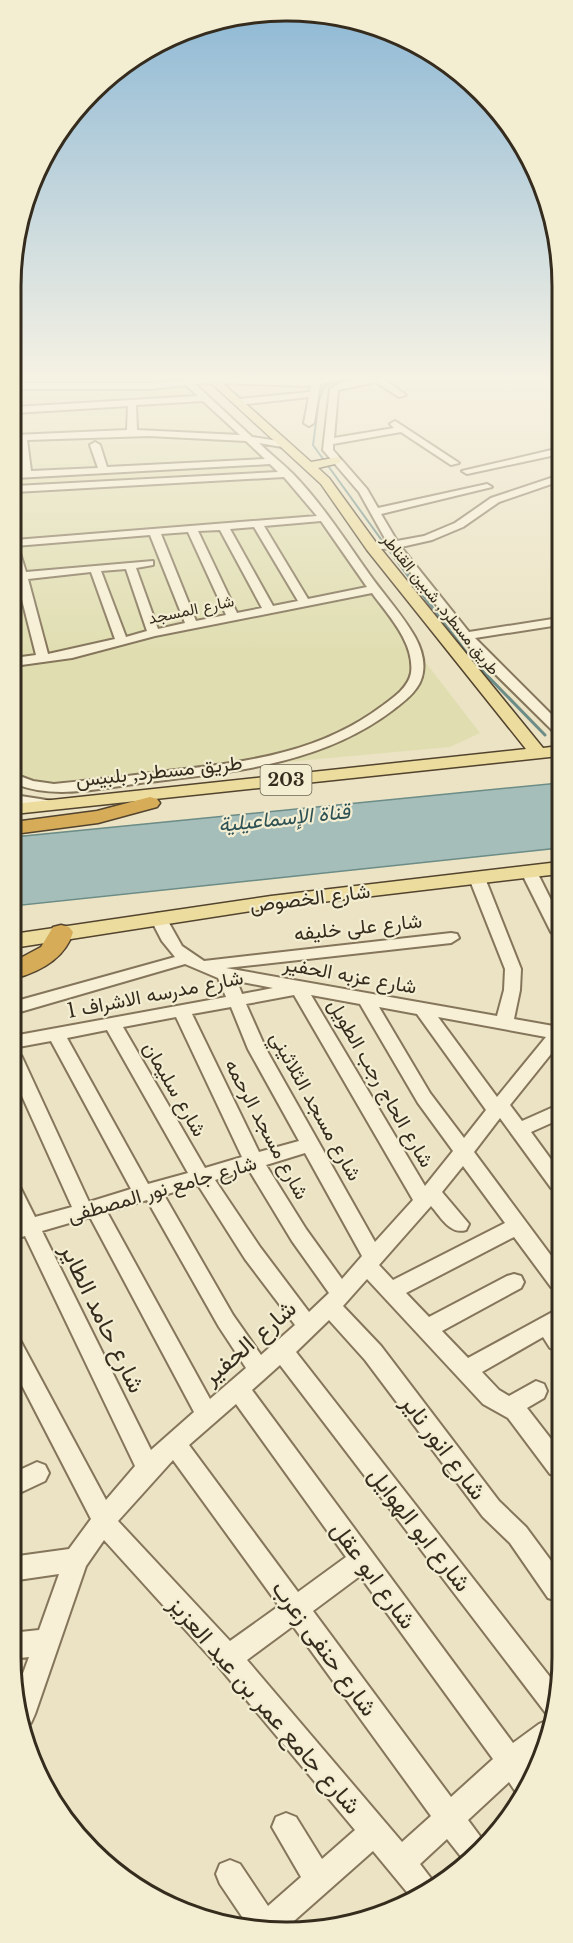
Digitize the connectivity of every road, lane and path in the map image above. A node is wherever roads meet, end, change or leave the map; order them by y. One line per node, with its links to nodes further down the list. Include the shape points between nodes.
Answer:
1 (25, 470): 9 (street)
2 (93, 470): 9 (street)
3 (282, 470): 10 (street)
4 (317, 470): 22 (main road, طريق مسطرد, شبين القناطر)
5 (343, 470): 14 (street, via 358,484)
6 (473, 470): 7 (street)
7 (467, 471)
8 (21, 474): 9 (street)
9 (26, 474)
10 (287, 474): 13 (street); 15 (street)
11 (552, 481): 23 (street, via 495,500 446,531)
12 (486, 487): 14 (street)
13 (21, 489)
14 (375, 512): 23 (street)
15 (325, 518): 16 (street); 20 (street)
16 (257, 523): 17 (street); 29 (street)
17 (223, 526): 18 (street); 30 (street)
18 (191, 528): 19 (street); 31 (street)
19 (154, 531): 21 (street); 33 (street)
20 (341, 539): 22 (street); 28 (street)
21 (21, 542)
22 (369, 542): 23 (street); 43 (main road, طريق مسطرد, شبين القناطر)
23 (393, 545): 34 (street)
24 (149, 563): 25 (street)
25 (130, 565): 26 (street); 36 (street)
26 (95, 569): 27 (street); 38 (street)
27 (21, 576): 39 (street)
28 (375, 589): 29 (street, شارع المسجد); 45 (street, via 409,637 417,656 416,678 388,708 350,734 298,754 236,767 54,788)
29 (305, 603): 30 (street, شارع المسجد)
30 (269, 610): 31 (street, شارع المسجد)
31 (233, 617): 33 (street, شارع المسجد)
32 (552, 622): 35 (street)
33 (192, 626): 36 (street, شارع المسجد)
34 (457, 626): 35 (street, via 489,621); 37 (street)
35 (499, 630): 37 (street)
36 (154, 633): 38 (street, شارع المسجد)
37 (466, 636): 41 (street)
38 (122, 642): 39 (street, شارع المسجد)
39 (43, 657): 40 (street, شارع المسجد)
40 (21, 661)
41 (552, 722)
42 (552, 752): 43 (main road, طريق مسطرد, بلبيس / 203)
43 (538, 753): 47 (main road, طريق مسطرد, بلبيس / 203)
44 (552, 762): 46 (main road, طريق مسطرد, بلبيس / 203)
45 (21, 782)
46 (150, 803): 48 (main road, طريق مسطرد, بلبيس / 203); 49 (highway, via 105,816 45,824)
47 (21, 811)
48 (21, 812)
49 (21, 815)
50 (552, 869): 51 (main road, شارع الخصوص)
51 (529, 872): 52 (main road, شارع الخصوص); 54 (street)
52 (477, 878): 53 (main road, شارع الخصوص); 68 (street, via 513,969)
53 (158, 918): 55 (main road, شارع الخصوص); 59 (street, via 170,943)
54 (552, 918)
55 (62, 932): 56 (main road); 58 (main road); 60 (highway, via 47,955)
56 (21, 933)
57 (451, 938): 59 (street, شارع على خليفه)
58 (21, 940)
59 (192, 962): 61 (street, شارع عزبه الحفير); 65 (street, شارع على خليفه)
60 (21, 966)
61 (225, 974): 62 (street, شارع عزبه الحفير); 64 (street, شارع مسجد الثلاثيني)
62 (302, 988): 63 (street, شارع عزبه الحفير); 64 (street, شارع مدرسه الاشراف 1); 84 (street, شارع الحاج رجب الطويل)
63 (366, 999): 66 (street, شارع عزبه الحفير); 79 (street, via 424,1098)
64 (237, 1001): 67 (street, شارع مدرسه الاشراف 1); 78 (street, شارع مسجد الثلاثيني, via 257,1049)
65 (21, 1006)
66 (423, 1009): 68 (street, شارع عزبه الحفير); 75 (street)
67 (182, 1011): 69 (street, شارع مدرسه الاشراف 1); 80 (street, شارع مسجد الرحمه)
68 (504, 1023): 70 (street, شارع عزبه الحفير)
69 (112, 1024): 71 (street, شارع مدرسه الاشراف 1); 82 (street, شارع سليمان)
70 (552, 1032)
71 (56, 1034): 72 (street, شارع مدرسه الاشراف 1); 83 (street)
72 (21, 1041)
73 (552, 1041): 75 (street, شارع الحفير)
74 (21, 1073): 85 (street)
75 (499, 1109): 77 (street); 79 (street, شارع الحفير)
76 (552, 1115): 77 (street)
77 (519, 1130): 81 (street)
78 (311, 1144): 80 (street, شارع جامع نور المصطفى); 89 (street, شارع مسجد الثلاثيني)
79 (463, 1153): 84 (street, شارع الحفير); 87 (street)
80 (254, 1162): 82 (street, شارع جامع نور المصطفى); 93 (street, شارع مسجد الرحمه)
81 (552, 1163)
82 (202, 1176): 83 (street, شارع جامع نور المصطفى); 94 (street, شارع سليمان, via 249,1250)
83 (148, 1192): 85 (street, شارع جامع نور المصطفى); 99 (street)
84 (427, 1197): 86 (street, شارع الحاج رجب الطويل); 89 (street, شارع الحفير)
85 (90, 1209): 88 (street, شارع جامع نور المصطفى); 104 (street)
86 (459, 1224)
87 (517, 1226): 90 (street); 92 (street)
88 (21, 1229): 107 (street, شارع حامد الطاير)
89 (370, 1262): 92 (street, شارع مسجد الثلاثيني); 93 (street, شارع الحفير)
90 (552, 1273)
91 (514, 1282): 95 (street)
92 (390, 1291): 95 (street, شارع مسجد الثلاثيني)
93 (335, 1300): 94 (street, شارع الحفير); 114 (street, شارع انور ناير, via 491,1509 518,1535)
94 (308, 1326): 97 (street, شارع الحفير)
95 (426, 1329): 100 (street, شارع مسجد الثلاثيني)
96 (552, 1330): 100 (street)
97 (282, 1351): 99 (street, شارع الحفير); 119 (street, شارع ابو الهوايل)
98 (21, 1363): 110 (street, شارع جامع عمر بن عبد العزيز)
99 (259, 1370): 101 (street, شارع الحفير)
100 (466, 1370): 103 (street, شارع مسجد الثلاثيني)
101 (238, 1389): 104 (street, شارع الحفير); 111 (street, شارع ابو عقل)
102 (536, 1391): 103 (street)
103 (503, 1405): 106 (street, شارع مسجد الثلاثيني, via 516,1411)
104 (207, 1415): 105 (street, شارع الحفير)
105 (174, 1443): 107 (street, شارع الحفير); 115 (street, شارع حنفى زعرب)
106 (552, 1458)
107 (148, 1468): 110 (street, شارع الحفير)
108 (37, 1473): 109 (street)
109 (21, 1481)
110 (104, 1521): 112 (street, شارع الحفير); 118 (street, شارع جامع عمر بن عبد العزيز)
111 (363, 1559): 115 (street); 122 (street, شارع ابو عقل)
112 (76, 1560): 113 (street); 116 (street, شارع الحفير)
113 (21, 1568)
114 (552, 1581)
115 (296, 1608): 118 (street); 124 (street, شارع حنفى زعرب)
116 (47, 1642): 117 (street); 120 (street, شارع الحفير)
117 (21, 1645)
118 (228, 1658): 126 (street, شارع جامع عمر بن عبد العزيز)
119 (549, 1697)
120 (25, 1704)
121 (539, 1740): 122 (street)
122 (510, 1762): 123 (street, شارع ابو عقل); 124 (street)
123 (522, 1778)
124 (449, 1818): 127 (street, شارع حنفى زعرب); 128 (street)
125 (286, 1827): 130 (street)
126 (374, 1832): 128 (street, شارع جامع عمر بن عبد العزيز); 130 (street)
127 (471, 1847)
128 (401, 1862): 131 (street, شارع جامع عمر بن عبد العزيز)
129 (230, 1874): 132 (street)
130 (319, 1880): 133 (street)
131 (420, 1885)
132 (259, 1920)
133 (273, 1921)

